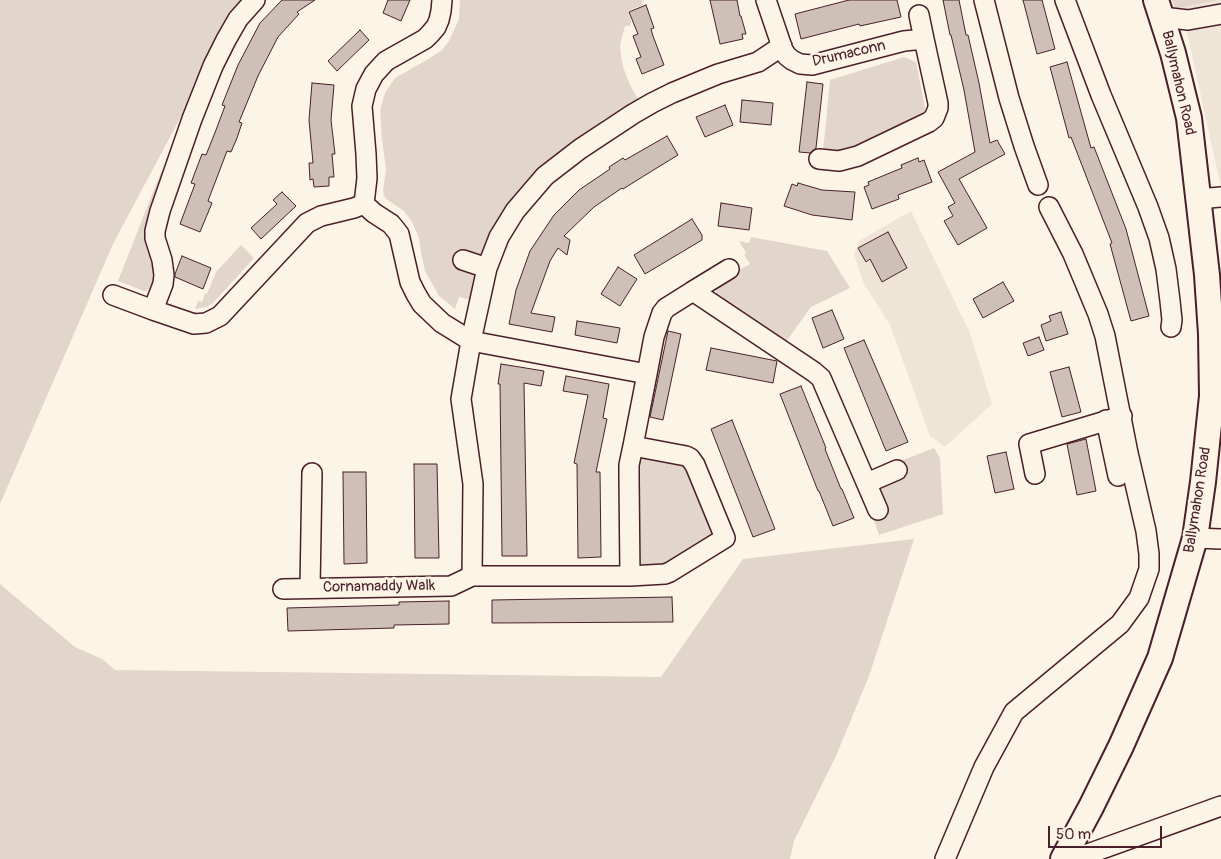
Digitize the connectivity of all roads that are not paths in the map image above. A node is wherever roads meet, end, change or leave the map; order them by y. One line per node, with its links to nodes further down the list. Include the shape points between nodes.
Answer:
1 (256, 0): 22 (street, via 238,19 213,66 168,188 155,230 164,275)
2 (442, 0): 15 (street, via 436,27 425,38 386,62 366,89 362,106 367,178)
3 (766, 0): 10 (street, Drumaconn)
4 (984, 0): 12 (street, via 1024,146)
5 (1065, 0): 23 (street, via 1159,238 1166,269)
6 (1159, 9): 7 (street, via 1188,20); 14 (main road, Ballymahon Road, via 1189,118)
7 (1221, 14)
8 (919, 15): 9 (street)
9 (924, 38): 10 (street, Drumaconn, via 812,65 795,62); 11 (street, via 938,103 934,118 855,147 839,161)
10 (782, 46): 18 (street, via 758,62 718,74 659,100 580,149 545,176 515,211 499,237)
11 (819, 159)
12 (1038, 185)
13 (1221, 197): 14 (street)
14 (1198, 198): 34 (main road, Ballymahon Road, via 1207,275 1212,396)
15 (364, 204): 22 (street, via 321,216 307,224 241,295 213,320 194,324); 24 (street, via 391,224 398,234 410,282 422,304 442,324)
16 (1049, 207): 26 (street, via 1073,254 1105,336)
17 (463, 260): 18 (street)
18 (487, 268): 24 (street)
19 (729, 269): 20 (street)
20 (693, 291): 25 (street, via 662,313); 32 (street, via 821,378)
21 (113, 295): 22 (street)
22 (153, 310)
23 (1171, 327)
24 (471, 341): 25 (street); 36 (street, via 461,399 473,484)
25 (647, 374): 27 (street)
26 (1114, 418): 30 (street, via 1029,444); 31 (street); 42 (street, via 1130,462 1146,531 1149,569 1139,598 1120,624 1014,712 984,767)
27 (633, 446): 37 (street, via 629,465); 37 (street, Cornamaddy Walk, via 690,458 728,543 670,572)
28 (897, 470): 32 (street)
29 (312, 473): 38 (street)
30 (1035, 474)
31 (1118, 476)
32 (867, 483): 33 (street)
33 (878, 510)
34 (1195, 538): 35 (street); 41 (main road, Ballymahon Road, via 1160,658 1121,746)
35 (1221, 539)
36 (472, 576): 37 (street, Cornamaddy Walk); 38 (street, Cornamaddy Walk, via 451,586)
37 (630, 576)
38 (310, 588): 39 (street, Cornamaddy Walk)
39 (283, 589)
40 (1221, 806): 41 (street, via 1085,855)
41 (1065, 856)
42 (946, 859)

